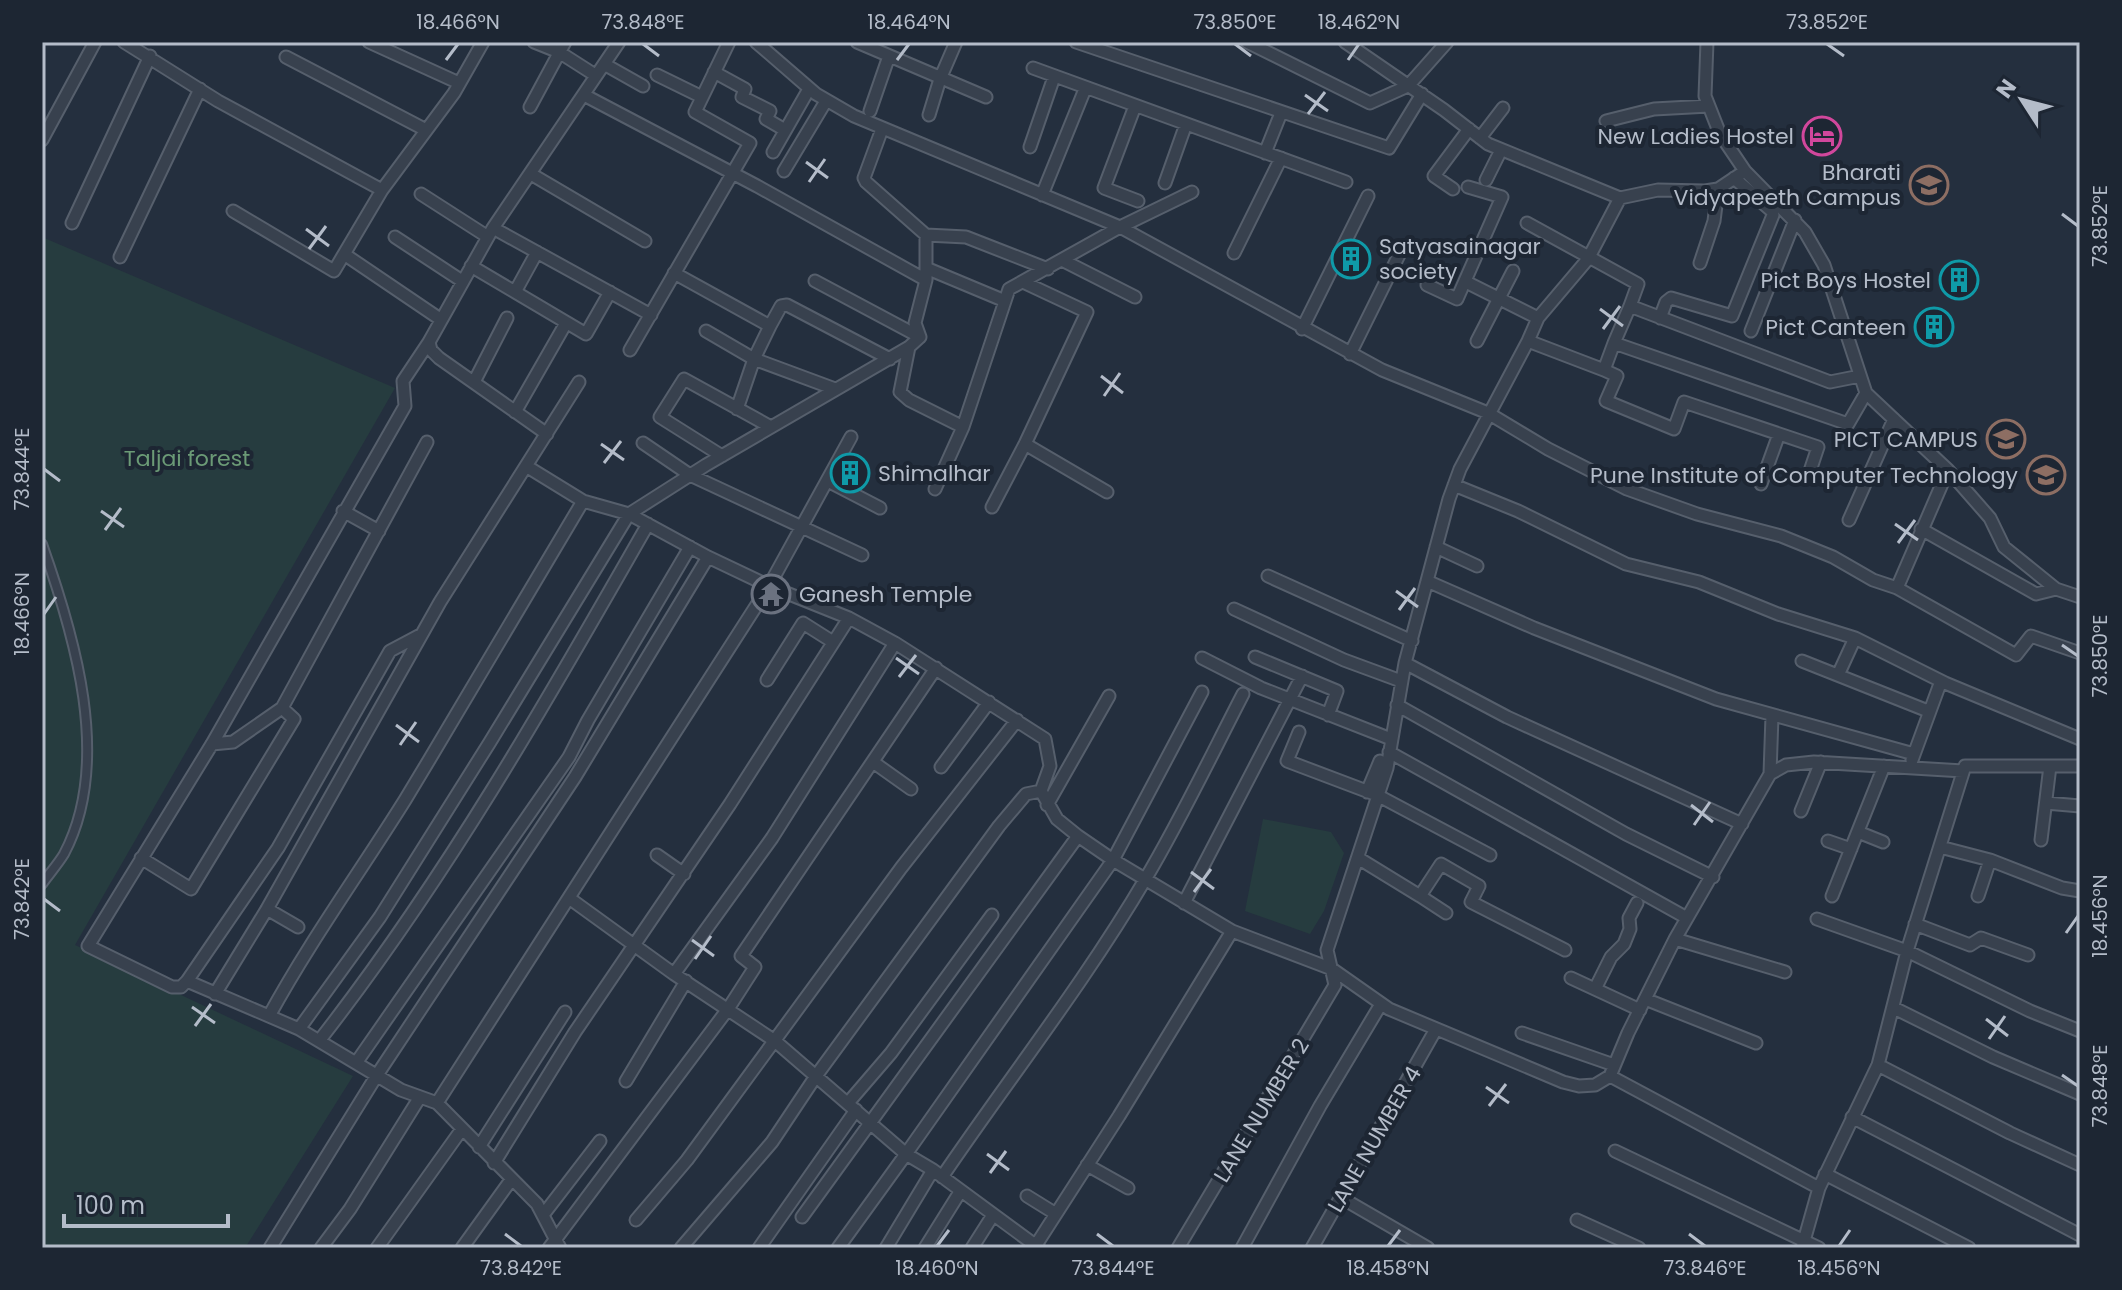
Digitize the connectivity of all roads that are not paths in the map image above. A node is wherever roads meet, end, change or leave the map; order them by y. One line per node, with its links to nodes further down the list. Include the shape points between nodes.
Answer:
1 (95, 42): 53 (street)
2 (124, 42): 18 (street)
3 (369, 42): 28 (street)
4 (483, 42): 28 (street)
5 (534, 42): 16 (street)
6 (619, 42): 21 (street)
7 (729, 42): 23 (street)
8 (756, 42): 32 (street)
9 (858, 42): 19 (street)
10 (956, 42): 27 (street)
11 (1076, 42): 44 (street)
12 (1247, 42): 30 (street, via 1370,103)
13 (1345, 42): 30 (street)
14 (1447, 42): 30 (street)
15 (1707, 42): 40 (street)
16 (548, 44): 17 (street)
17 (562, 47): 24 (street); 41 (street)
18 (150, 56): 31 (street); 78 (street)
19 (889, 56): 27 (street); 43 (street)
20 (286, 57): 50 (street)
21 (604, 64): 24 (street); 29 (street)
22 (1033, 68): 26 (street)
23 (714, 72): 36 (street); 51 (street, via 745,89 742,97 770,111 766,119)
24 (595, 75): 35 (street)
25 (657, 75): 36 (street)
26 (1054, 77): 33 (street); 54 (street)
27 (940, 79): 37 (street); 45 (street)
28 (459, 83): 50 (street)
29 (643, 86)
30 (1408, 86): 34 (street)
31 (200, 89): 69 (street); 89 (street)
32 (809, 89): 38 (street); 51 (street)
33 (1085, 89): 39 (street); 72 (street)
34 (1422, 94): 44 (street, via 1389,148); 49 (street)
35 (584, 95): 60 (street); 61 (street)
36 (702, 97): 60 (street, via 695,112 750,143)
37 (986, 97)
38 (826, 101): 48 (street); 59 (street)
39 (1135, 106): 47 (street); 75 (street, via 1104,188)
40 (1709, 106): 46 (street, via 1654,109); 62 (street)
41 (530, 107)
42 (1503, 108): 52 (street)
43 (870, 111)
44 (1281, 113): 57 (street)
45 (929, 115)
46 (1606, 121)
47 (1186, 124): 57 (street); 65 (street)
48 (882, 129): 72 (street); 82 (street, via 866,182)
49 (1469, 129): 52 (street); 67 (street, via 1434,176)
50 (426, 130): 69 (street)
51 (785, 130): 56 (street)
52 (1480, 138): 55 (street)
53 (42, 140)
54 (1030, 147)
55 (1501, 150): 63 (street); 74 (street)
56 (773, 152)
57 (1265, 153): 58 (street)
58 (1281, 158): 64 (street); 87 (street)
59 (784, 171)
60 (733, 173): 96 (street); 97 (street)
61 (531, 174): 81 (street); 84 (street)
62 (1740, 174): 68 (street); 77 (street); 112 (street, via 1773,215 1732,316 1671,298)
63 (1486, 180)
64 (1346, 182)
65 (1165, 183)
66 (1468, 187): 101 (street, via 1502,197)
67 (1453, 189)
68 (1718, 189): 74 (street, via 1658,190); 92 (street)
69 (382, 190): 88 (street)
70 (1192, 192): 80 (street)
71 (421, 194): 81 (street)
72 (1042, 195): 80 (street)
73 (1368, 196): 116 (street)
74 (1620, 198): 90 (street, LANE NUMBER 2)
75 (1138, 201)
76 (233, 211): 88 (street, via 334,271)
77 (1795, 220): 118 (street); 130 (street, via 1824,265)
78 (72, 223)
79 (1527, 223): 90 (street)
80 (1120, 227): 91 (street); 116 (street)
81 (491, 232): 86 (street); 93 (street)
82 (926, 235): 94 (street, via 966,237); 97 (street)
83 (395, 237): 98 (street)
84 (645, 241)
85 (1401, 251): 126 (street)
86 (537, 252): 103 (street); 104 (street)
87 (1234, 253)
88 (344, 254): 113 (street)
89 (120, 257)
90 (1588, 259): 108 (street, via 1638,284); 111 (street, LANE NUMBER 2)
91 (1062, 260): 94 (street); 105 (street)
92 (1700, 263)
93 (471, 266): 98 (street); 103 (street)
94 (1048, 269): 100 (street)
95 (1513, 271): 106 (street)
96 (674, 273): 109 (street); 115 (street)
97 (926, 274): 107 (street); 119 (street, via 915,323)
98 (462, 281): 113 (street)
99 (815, 281): 119 (street)
100 (1023, 282): 107 (street, via 1009,289); 146 (street, via 1087,312)
101 (1466, 282): 102 (street, via 1457,299); 106 (street)
102 (1427, 285)
103 (515, 292): 114 (street)
104 (610, 292): 109 (street); 114 (street, via 586,334)
105 (1135, 297)
106 (1500, 299): 111 (street); 120 (street)
107 (1005, 301): 140 (street)
108 (1630, 306): 112 (street); 123 (street)
109 (651, 315): 125 (street)
110 (507, 318): 131 (street)
111 (1538, 318): 121 (street, LANE NUMBER 2)
112 (1660, 318): 130 (street, via 1830,382)
113 (440, 319): 122 (street)
114 (566, 323): 136 (street)
115 (770, 326): 127 (street); 128 (street, via 781,306 787,305)
116 (1302, 329): 126 (street)
117 (706, 331): 127 (street)
118 (1751, 331)
119 (920, 337): 124 (street)
120 (1477, 341)
121 (1528, 341): 129 (street); 137 (street, LANE NUMBER 2)
122 (429, 342): 131 (street, via 439,358); 160 (street, via 403,381 405,406)
123 (1614, 343): 129 (street); 134 (street, via 1848,424)
124 (909, 347): 128 (street); 140 (street, via 900,392)
125 (630, 350)
126 (1350, 354): 137 (street)
127 (754, 359): 133 (street); 135 (street)
128 (890, 359): 133 (street)
129 (1604, 370): 142 (street, via 1617,376 1606,401 1674,429 1684,402)
130 (1860, 376): 134 (street)
131 (474, 382): 136 (street)
132 (579, 382): 141 (street)
133 (835, 389): 139 (street)
134 (1866, 393): 138 (street)
135 (737, 409): 139 (street); 147 (street, via 684,379 660,417)
136 (515, 412): 141 (street)
137 (1488, 413): 154 (street, LANE NUMBER 2); 176 (street, via 1627,489 1781,536)
138 (1894, 419): 149 (street); 162 (street)
139 (771, 427): 147 (street)
140 (963, 427): 155 (street)
141 (547, 434): 148 (street)
142 (1779, 434): 150 (street, via 1818,447); 153 (street)
143 (851, 437): 152 (street)
144 (427, 442): 166 (street)
145 (643, 443): 151 (street)
146 (1025, 444): 156 (street); 158 (street)
147 (722, 456): 151 (street)
148 (526, 466): 157 (street); 181 (street)
149 (1948, 470): 165 (street); 177 (street, via 1990,518 2004,547)
150 (1810, 471)
151 (690, 475): 161 (street); 164 (street)
152 (828, 481): 159 (street); 164 (street)
153 (1761, 484)
154 (1454, 485): 169 (street, LANE NUMBER 2); 182 (street, via 1626,564 1699,582)
155 (935, 489)
156 (1107, 492)
157 (583, 501): 161 (street); 281 (street)
158 (992, 507)
159 (880, 508)
160 (343, 511): 166 (street); 211 (street)
161 (629, 514): 163 (street); 282 (street, via 380,917)
162 (1849, 520)
163 (648, 524): 168 (street); 286 (street, via 516,752 419,905)
164 (803, 526): 170 (street); 175 (street)
165 (1921, 529): 176 (street); 177 (street, via 2036,594)
166 (379, 531): 203 (street)
167 (42, 544): 247 (street, via 74,644 87,769 64,854)
168 (690, 547): 171 (street); 289 (street, via 569,757)
169 (1436, 547): 172 (street); 174 (street, LANE NUMBER 2)
170 (862, 555)
171 (708, 557): 175 (street); 292 (street, via 575,777)
172 (1477, 566)
173 (1268, 576): 183 (street)
174 (1427, 581): 183 (street, LANE NUMBER 2); 206 (street, via 1670,682)
175 (769, 586): 180 (street); 252 (street)
176 (1897, 588): 186 (street, via 2016,655 2031,636)
177 (2056, 589): 178 (street)
178 (2080, 597)
179 (1234, 609): 195 (street)
180 (849, 618): 184 (street); 185 (street)
181 (422, 634): 255 (street); 272 (street, via 390,651 278,848)
182 (1855, 638): 192 (street); 196 (street)
183 (1412, 641): 190 (street, LANE NUMBER 2)
184 (833, 642): 194 (street, via 803,623); 244 (street)
185 (895, 643): 191 (street); 270 (street, via 772,838)
186 (2080, 653)
187 (1255, 657): 193 (street)
188 (1202, 658): 200 (street)
189 (1802, 661): 192 (street)
190 (1405, 663): 195 (street, LANE NUMBER 2); 230 (street, via 1507,717)
191 (936, 668): 201 (street); 214 (street)
192 (1838, 675): 204 (street)
193 (1302, 676): 200 (street); 205 (street, via 1337,691)
194 (767, 680)
195 (1401, 681): 202 (street, LANE NUMBER 2)
196 (1941, 681): 204 (street); 210 (street)
197 (1202, 692): 242 (street)
198 (1243, 694): 246 (street)
199 (1109, 696): 227 (street)
200 (1290, 700): 205 (street); 253 (street)
201 (989, 702): 207 (street); 219 (street)
202 (1397, 705): 209 (street, LANE NUMBER 2); 245 (street)
203 (282, 708): 211 (street, via 233,742); 240 (street, via 294,719 191,889)
204 (1928, 711): 212 (street)
205 (1328, 715): 209 (street)
206 (1772, 716): 212 (street); 222 (street)
207 (1017, 720): 224 (street, via 1045,739 1050,766); 287 (street)
208 (1299, 732): 225 (street, via 1287,761)
209 (1391, 739): 213 (street, LANE NUMBER 2)
210 (2080, 739)
211 (212, 744): 240 (street)
212 (1914, 754): 220 (street)
213 (1384, 756): 225 (street, LANE NUMBER 2, via 1387,768); 258 (street)
214 (873, 762): 223 (street); 279 (street, via 741,956 755,967)
215 (1821, 762): 216 (street); 222 (street, via 1786,765); 229 (street)
216 (1884, 766): 220 (street); 231 (street)
217 (2050, 766): 218 (street); 221 (street, via 1965,766); 226 (street)
218 (2080, 766)
219 (941, 767)
220 (1909, 768): 221 (street)
221 (1963, 771): 236 (street)
222 (1770, 774): 230 (street)
223 (911, 789)
224 (1041, 791): 227 (street); 293 (street, via 1026,794 999,826)
225 (1372, 793): 239 (street); 241 (street, LANE NUMBER 2)
226 (2046, 803): 228 (street); 233 (street)
227 (1047, 805): 232 (street)
228 (2080, 806)
229 (1801, 811)
230 (1742, 824): 245 (street)
231 (1858, 832): 235 (street); 237 (street)
232 (1078, 836): 242 (street); 300 (street)
233 (2041, 840)
234 (1828, 841): 237 (street)
235 (1883, 842)
236 (1940, 847): 243 (street); 260 (street)
237 (1851, 849): 250 (street)
238 (657, 855): 244 (street)
239 (1490, 855)
240 (141, 858): 272 (street, via 88,946 172,987)
241 (1358, 858): 249 (street); 268 (street, LANE NUMBER 2, via 1327,950)
242 (1113, 860): 246 (street); 305 (street)
243 (1990, 860): 248 (street); 251 (street)
244 (684, 874): 264 (street)
245 (1713, 877): 258 (street)
246 (1145, 879): 253 (street); 309 (street, via 1037,1045)
247 (42, 884)
248 (2080, 891)
249 (1420, 896): 256 (street); 265 (street, via 1441,864 1479,886 1471,902)
250 (1832, 896)
251 (1978, 896)
252 (569, 898): 264 (street); 297 (street)
253 (1184, 903): 262 (street)
254 (1637, 903): 274 (street, via 1624,944)
255 (267, 909): 261 (street); 275 (street)
256 (1446, 913)
257 (992, 915): 298 (street)
258 (1687, 918): 263 (street)
259 (1817, 919): 266 (street)
260 (1915, 924): 266 (street); 267 (street, via 1970,945 1981,938)
261 (298, 927)
262 (1232, 931): 268 (street); 307 (street)
263 (1675, 939): 269 (street); 277 (street)
264 (635, 946): 270 (street); 306 (street)
265 (1565, 950)
266 (1907, 951): 278 (street); 284 (street)
267 (2028, 955)
268 (1332, 969): 276 (street); 337 (street, LANE NUMBER 2, via 1335,985)
269 (1785, 972)
270 (674, 974): 273 (street)
271 (1571, 978): 274 (street)
272 (187, 981): 275 (street)
273 (686, 981): 279 (street); 294 (street)
274 (1595, 989): 277 (street)
275 (215, 994): 281 (street)
276 (1381, 1004): 283 (street); 338 (street)
277 (1642, 1004): 288 (street); 291 (street)
278 (1894, 1008): 290 (street); 295 (street)
279 (728, 1009): 287 (street); 325 (street)
280 (565, 1012): 303 (street)
281 (269, 1016): 282 (street)
282 (299, 1029): 286 (street)
283 (1436, 1029): 291 (street, via 1579,1086 1595,1085); 316 (street, LANE NUMBER 4)
284 (2080, 1031)
285 (1522, 1033): 291 (street)
286 (319, 1041): 289 (street)
287 (775, 1041): 293 (street); 321 (street)
288 (1756, 1043)
289 (356, 1063): 292 (street)
290 (1878, 1065): 299 (street); 308 (street)
291 (1612, 1071): 313 (street)
292 (377, 1075): 296 (street); 327 (street)
293 (816, 1076): 298 (street); 331 (street, via 772,1142)
294 (626, 1081)
295 (2080, 1094)
296 (420, 1097): 297 (street); 328 (street)
297 (437, 1103): 301 (street)
298 (852, 1107): 300 (street); 332 (street)
299 (1852, 1117): 310 (street); 323 (street)
300 (872, 1124): 305 (street); 320 (street)
301 (462, 1129): 303 (street); 329 (street)
302 (600, 1141): 318 (street)
303 (479, 1147): 306 (street)
304 (1615, 1151): 324 (street)
305 (906, 1154): 309 (street); 333 (street)
306 (494, 1163): 311 (street)
307 (1087, 1165): 312 (street); 317 (street)
308 (2080, 1165)
309 (937, 1173): 314 (street); 334 (street)
310 (1825, 1174): 313 (street); 343 (street)
311 (511, 1180): 318 (street); 330 (street)
312 (1128, 1188)
313 (1819, 1188): 324 (street)
314 (960, 1192): 319 (street); 335 (street)
315 (1027, 1196): 317 (street)
316 (1340, 1197): 339 (street, LANE NUMBER 4); 340 (street)
317 (1056, 1214): 326 (street)
318 (543, 1215): 325 (street)
319 (993, 1215): 326 (street); 336 (street)
320 (802, 1217)
321 (636, 1220)
322 (1577, 1220): 341 (street)
323 (2080, 1235)
324 (1803, 1244): 342 (street)
325 (555, 1245)
326 (1038, 1247)
327 (270, 1248)
328 (321, 1248)
329 (377, 1248)
330 (462, 1248)
331 (681, 1248)
332 (759, 1248)
333 (838, 1248)
334 (886, 1248)
335 (925, 1248)
336 (972, 1248)
337 (1178, 1248)
338 (1242, 1248)
339 (1312, 1248)
340 (1428, 1248)
341 (1639, 1248)
342 (1819, 1248)
343 (1969, 1248)

